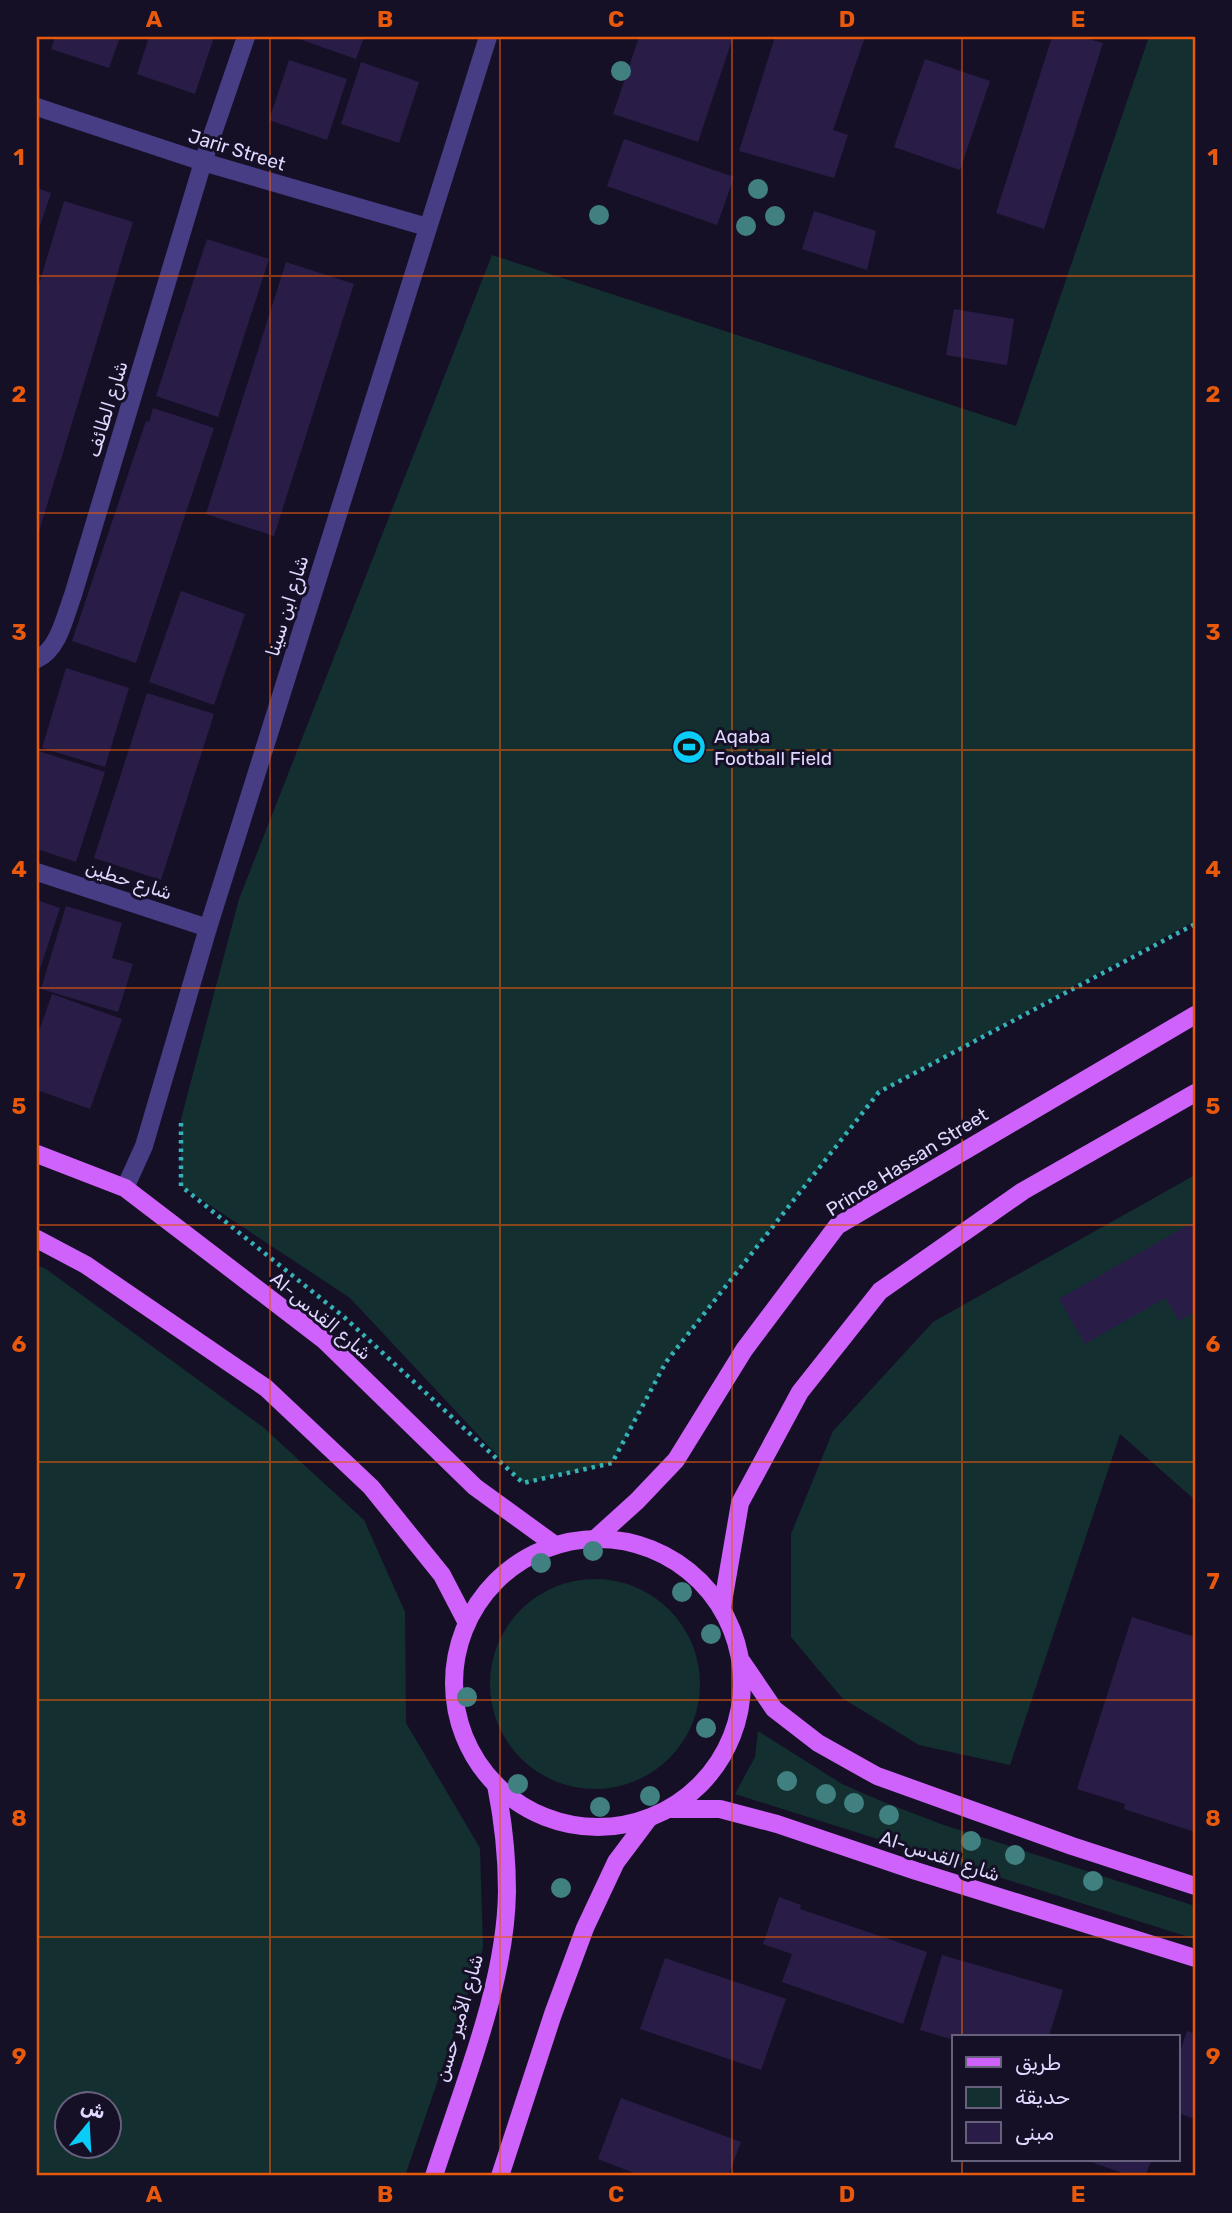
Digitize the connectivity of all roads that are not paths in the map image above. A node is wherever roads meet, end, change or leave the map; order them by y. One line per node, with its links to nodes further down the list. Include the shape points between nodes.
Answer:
1 (246, 37): 4 (street, شارع الطائف)
2 (488, 37): 5 (street, شارع ابن سينا)
3 (37, 107): 4 (street, Jarir Street)
4 (203, 162): 5 (street, Jarir Street); 6 (street, شارع الطائف, via 73,595 59,633 45,655)
5 (427, 228): 8 (street, شارع ابن سينا)
6 (37, 659)
7 (37, 872): 8 (street, شارع حطين)
8 (208, 928): 12 (street, شارع ابن سينا, via 144,1146)
9 (1195, 1015): 14 (main road, Prince Hassan Street, via 837,1226 744,1350 676,1460)
10 (1195, 1093): 16 (main road, via 1023,1191 880,1291 800,1392 740,1503)
11 (37, 1154): 12 (main road, Al-شارع القدس)
12 (125, 1188): 15 (main road, Al-شارع القدس, via 324,1340 475,1487)
13 (37, 1239): 17 (main road, via 86,1265 266,1388 371,1487 442,1575)
14 (595, 1539): 15 (main road); 16 (main road, via 625,1541 654,1550 703,1584)
15 (555, 1545): 17 (main road, via 519,1563 488,1589)
16 (722, 1608): 18 (main road)
17 (467, 1623): 19 (main road, via 456,1656 454,1691 460,1725 474,1757)
18 (742, 1662): 20 (main road, via 741,1705 728,1747 704,1783); 22 (main road, via 774,1709 818,1743 877,1776)
19 (496, 1784): 21 (main road, via 529,1809 568,1824 609,1827); 24 (main road, شارع الأمير حسن, via 505,1835 507,1894 502,1943 488,2007)
20 (669, 1809): 21 (main road); 23 (main road, Al-شارع القدس, via 720,1809 777,1824)
21 (649, 1818): 25 (main road, via 616,1862 585,1928)
22 (1195, 1886)
23 (1195, 1958)
24 (434, 2176)
25 (500, 2176)

